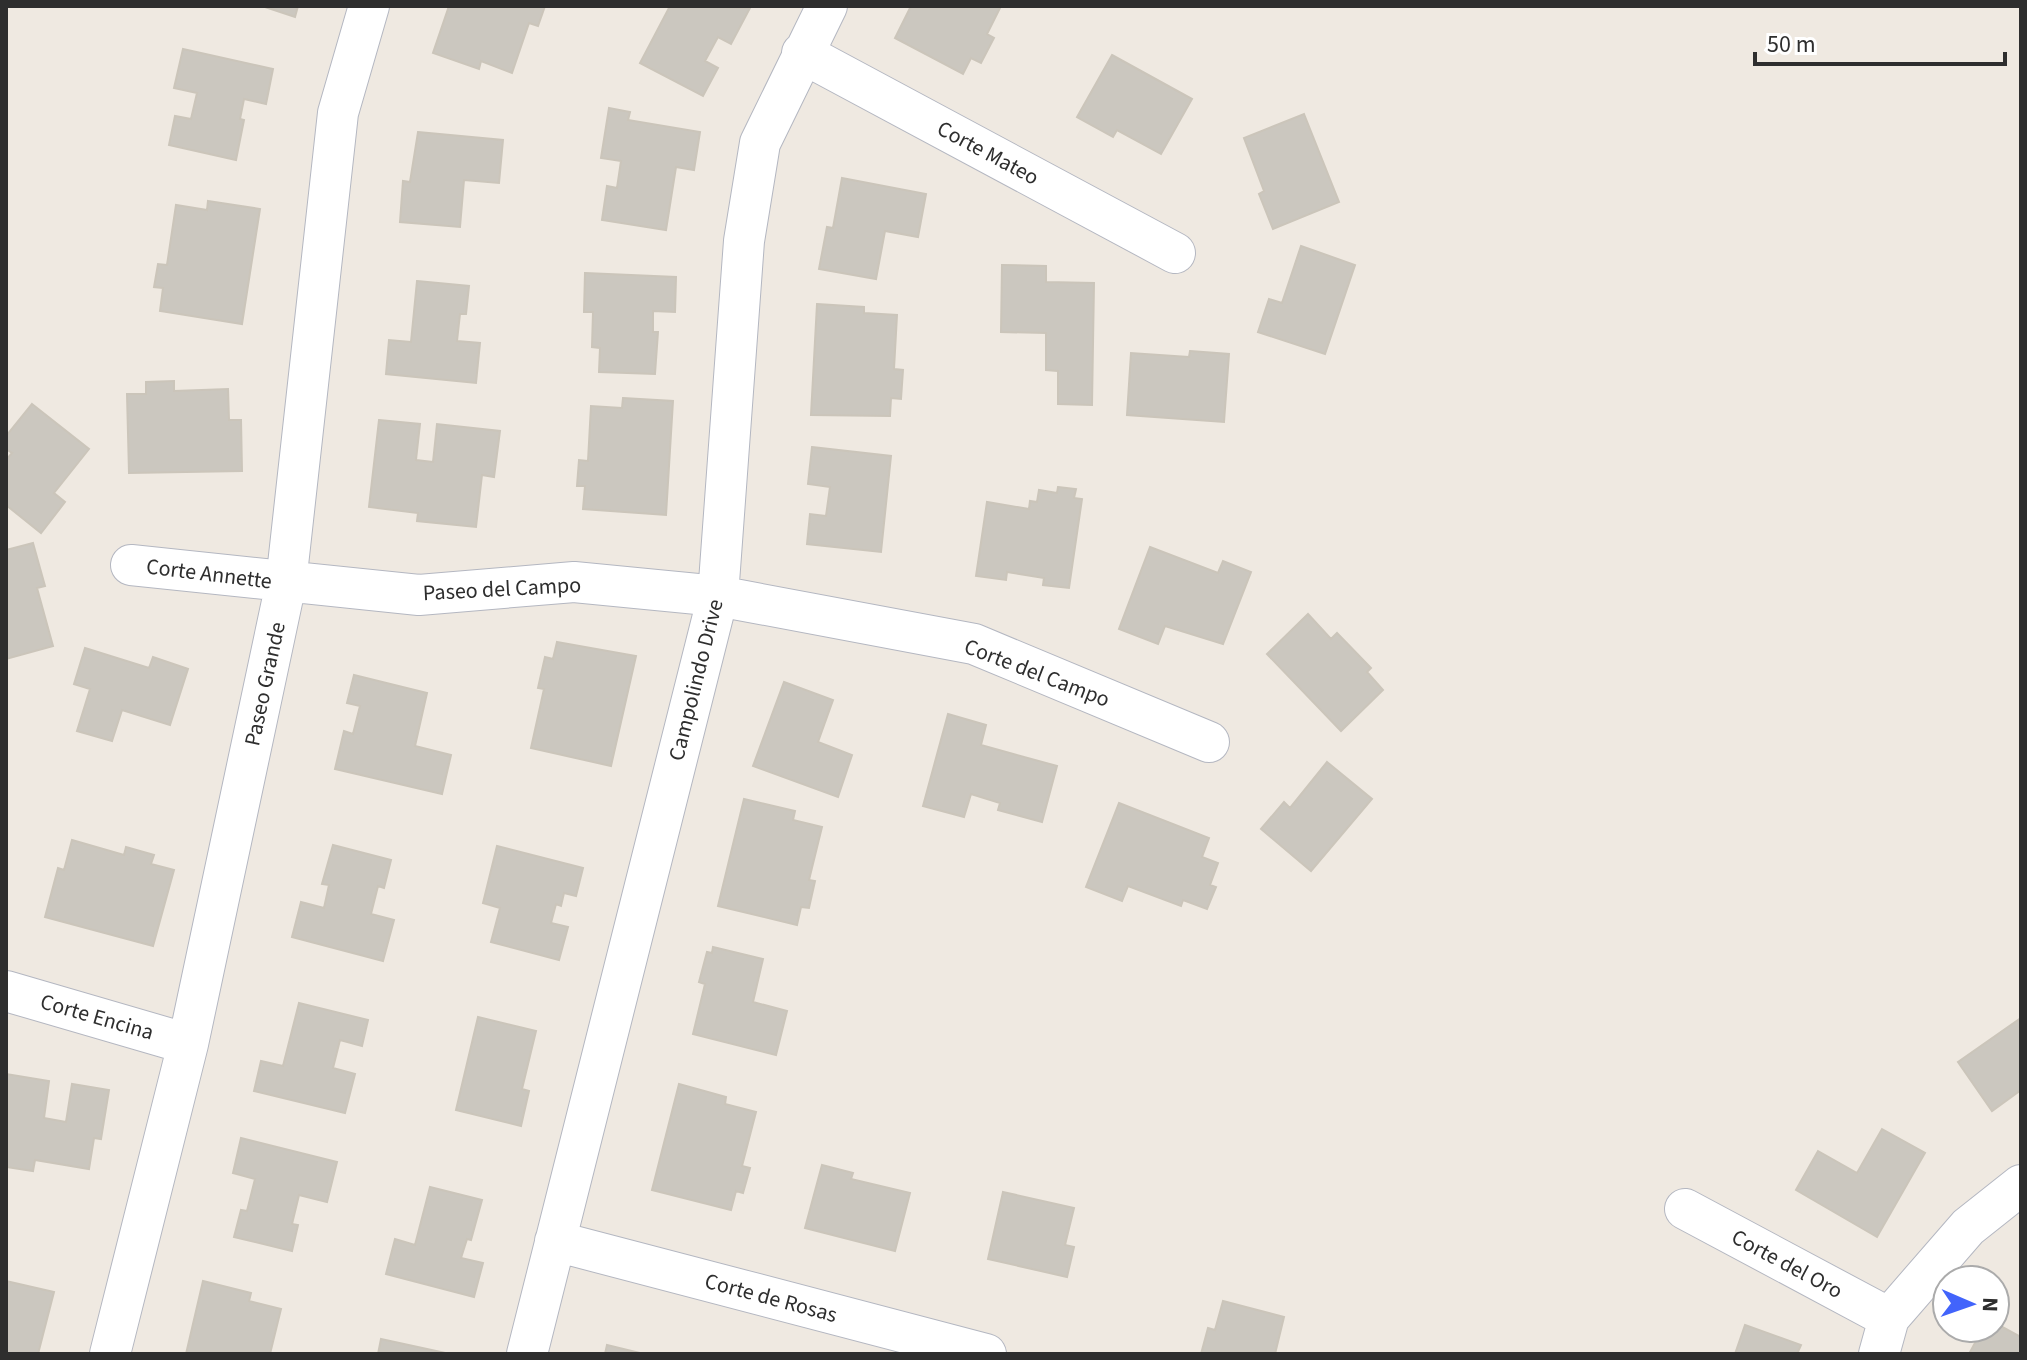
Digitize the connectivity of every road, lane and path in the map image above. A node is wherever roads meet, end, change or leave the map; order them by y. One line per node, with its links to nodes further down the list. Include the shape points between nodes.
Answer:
1 (369, 6): 6 (street, Paseo Grande, via 338,113)
2 (827, 6): 3 (street, Campolindo Drive)
3 (802, 53): 4 (street, Corte Mateo); 7 (street, Campolindo Drive, via 760,143 744,241)
4 (1175, 253)
5 (131, 565): 6 (street, Corte Annette)
6 (286, 583): 7 (street, Paseo del Campo, via 419,595 574,582); 10 (street, Paseo Grande)
7 (718, 596): 8 (street, Corte del Campo, via 974,644); 13 (street, Campolindo Drive)
8 (1209, 742)
9 (6, 991): 10 (street, Corte Encina)
10 (188, 1044): 15 (street, Paseo Grande)
11 (2021, 1185): 14 (street, via 1968,1227)
12 (1685, 1209): 14 (street, Corte del Oro)
13 (555, 1241): 16 (street, Campolindo Drive); 17 (street, Corte de Rosas)
14 (1884, 1336)
15 (110, 1354)
16 (527, 1354)
17 (986, 1354)

